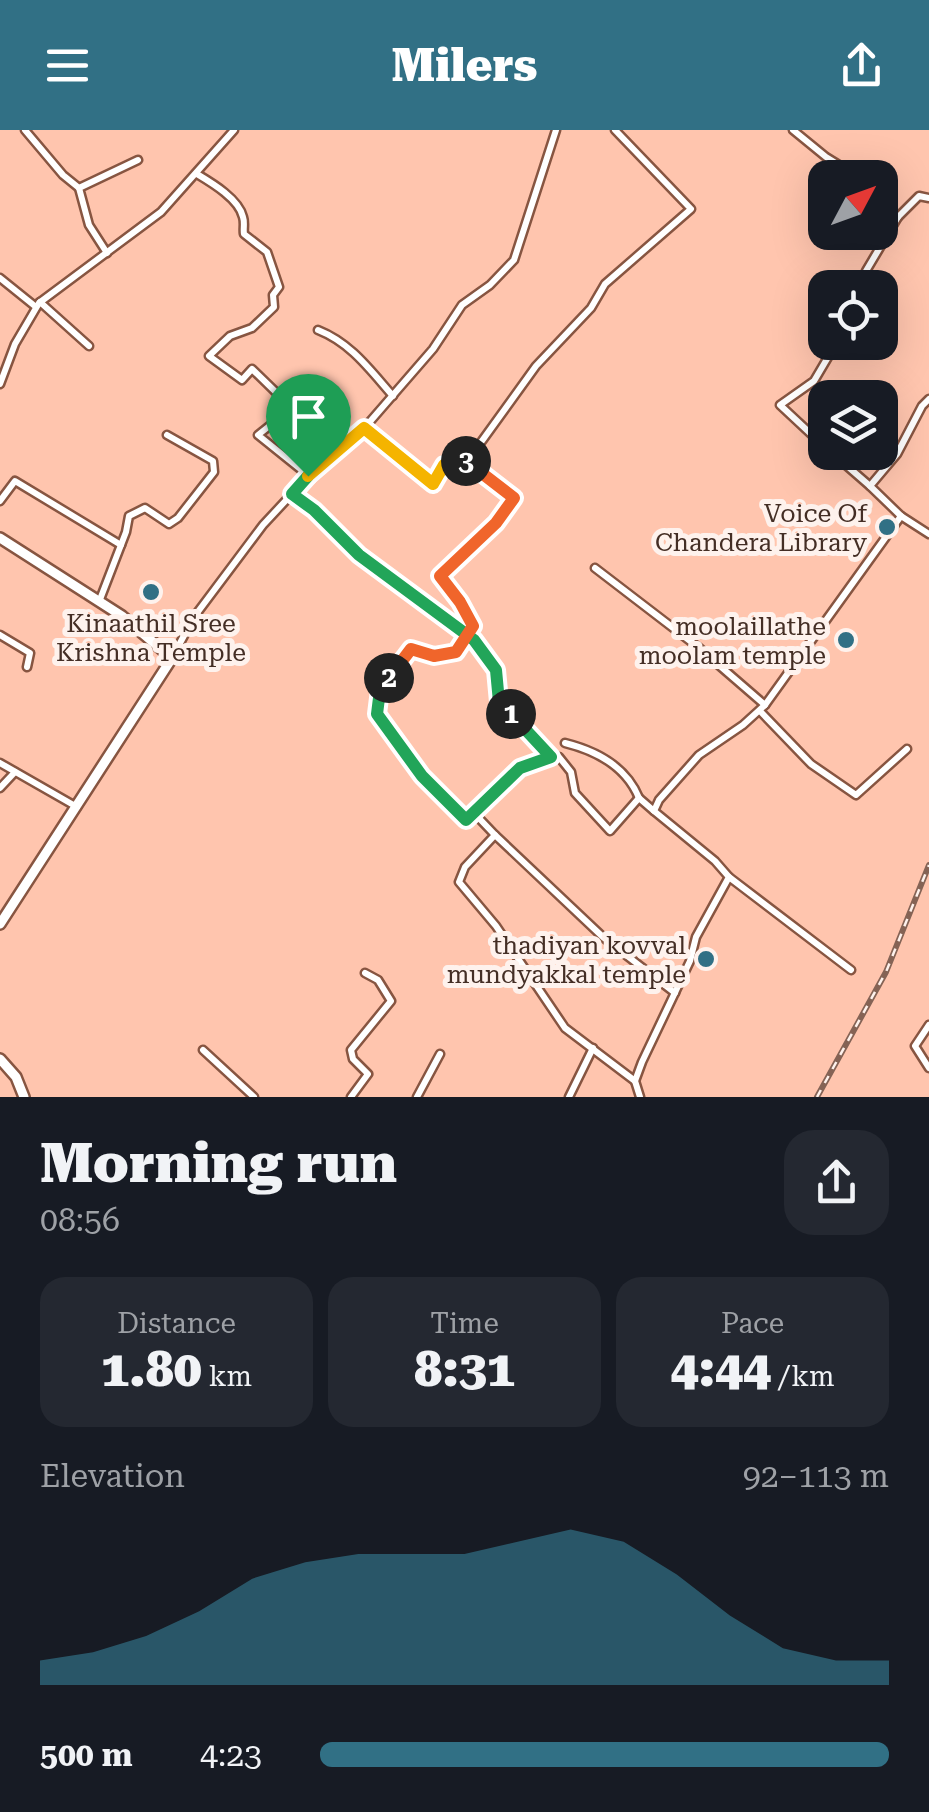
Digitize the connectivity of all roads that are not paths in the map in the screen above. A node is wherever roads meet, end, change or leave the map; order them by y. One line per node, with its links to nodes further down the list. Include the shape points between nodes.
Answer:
1 (25, 130): 9 (street)
2 (234, 130): 8 (street)
3 (556, 130): 19 (street, via 514,260 462,305)
4 (615, 130): 24 (street, via 691,209 605,284)
5 (793, 130): 7 (street)
6 (138, 160): 9 (street)
7 (831, 160)
8 (197, 174): 12 (street, via 162,212); 26 (street, via 238,209 244,234 266,252 279,287 274,307 208,356 242,380 252,370 286,402 258,435)
9 (79, 188): 12 (street, via 89,225)
10 (929, 198): 11 (street, via 919,196)
11 (898, 217)
12 (107, 253): 14 (street)
13 (0, 278): 14 (street)
14 (38, 305): 16 (street); 17 (street)
15 (318, 330): 19 (street, via 360,357)
16 (89, 346)
17 (0, 384)
18 (808, 384): 22 (street, via 780,405)
19 (393, 396): 21 (street)
20 (929, 399): 27 (street)
21 (364, 428): 24 (street, via 433,484 444,465); 26 (street)
22 (808, 431)
23 (167, 436): 33 (street, via 213,461 214,472 169,524 145,508 129,516)
24 (468, 460): 37 (street, via 514,498 440,576 473,626)
25 (852, 470): 27 (street)
26 (308, 476): 28 (street)
27 (870, 486): 30 (street)
28 (292, 494): 37 (street, via 359,555); 38 (street, via 194,617)
29 (0, 501): 33 (street, via 15,481)
30 (901, 516): 31 (street); 40 (street)
31 (929, 534)
32 (0, 538): 35 (main road)
33 (121, 544): 35 (street)
34 (595, 568): 40 (street, via 698,647)
35 (99, 602): 38 (main road)
36 (0, 635): 39 (street, via 30,654)
37 (467, 635): 43 (street, via 496,670 499,702); 50 (street, via 456,652 434,656 411,649 380,690 377,714 422,776 466,820)
38 (172, 658): 48 (main road)
39 (26, 667)
40 (762, 708): 42 (street, via 811,764 856,795); 49 (street, via 700,755)
41 (565, 743): 47 (street, via 617,766)
42 (906, 750)
43 (551, 757): 47 (street, via 571,772 575,793 610,831); 50 (street, via 520,768)
44 (0, 763): 45 (street)
45 (15, 772): 46 (street); 48 (street)
46 (0, 788)
47 (639, 798): 49 (street)
48 (78, 807): 53 (main road)
49 (654, 811): 52 (street)
50 (475, 814): 51 (street)
51 (494, 835): 56 (street, via 604,938); 58 (street, via 459,882 565,1028)
52 (730, 877): 54 (street); 56 (street, via 702,924)
53 (0, 924)
54 (851, 970)
55 (365, 972): 66 (street, via 391,1001 351,1050 368,1074)
56 (675, 993): 63 (street)
57 (929, 1024): 62 (street, via 914,1046)
58 (593, 1048): 63 (street); 68 (street)
59 (202, 1050): 65 (street)
60 (440, 1054): 67 (street)
61 (2, 1065): 64 (main road, via 16,1076)
62 (929, 1068)
63 (636, 1081): 69 (street)
64 (24, 1097)
65 (254, 1097)
66 (352, 1097)
67 (416, 1097)
68 (569, 1097)
69 (640, 1097)

